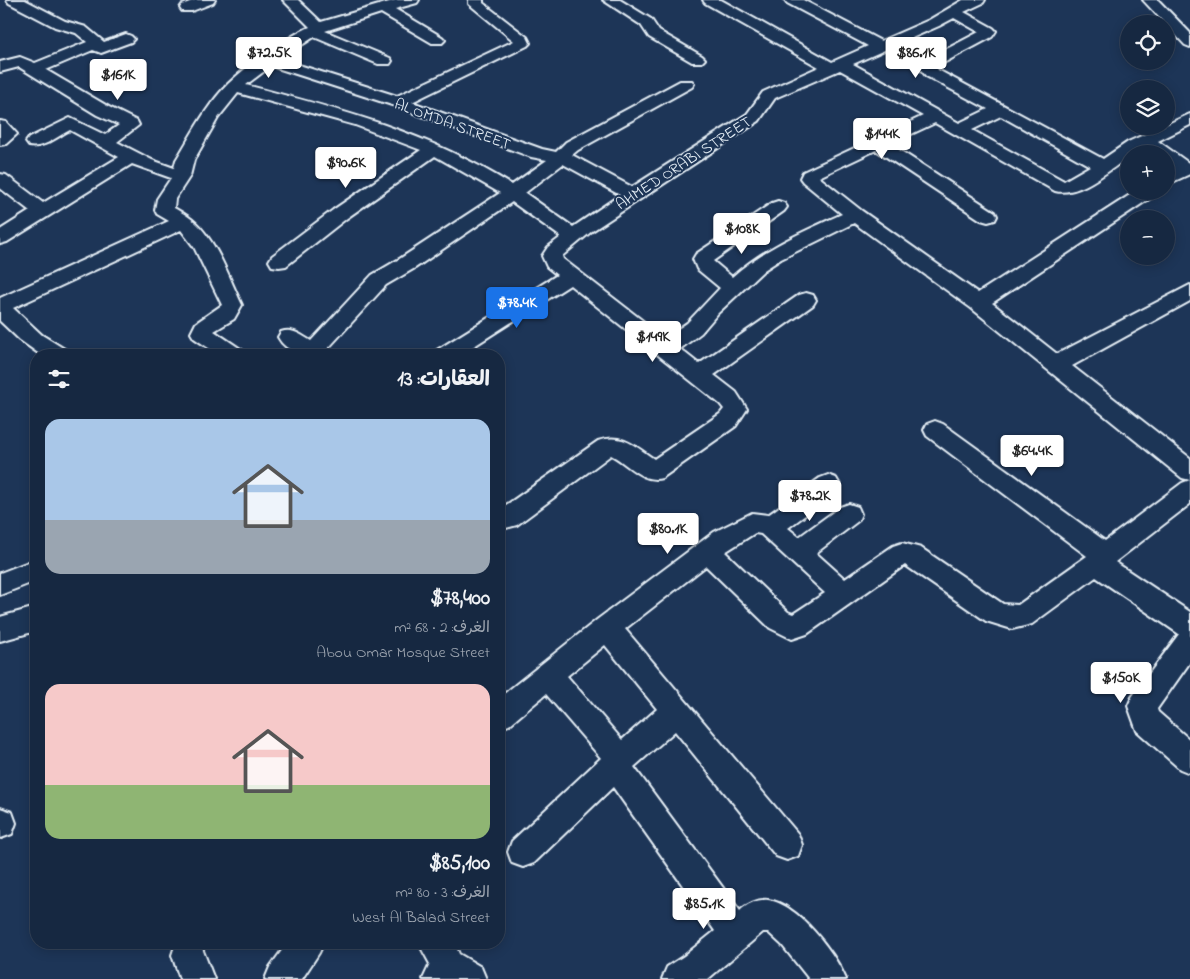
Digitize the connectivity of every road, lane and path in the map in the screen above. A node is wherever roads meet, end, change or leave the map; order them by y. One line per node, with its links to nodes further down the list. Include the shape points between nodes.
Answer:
1 (14, 0): 20 (street, via 60,24 81,30 95,40)
2 (208, 0): 12 (street)
3 (290, 0): 16 (street)
4 (349, 0): 15 (street)
5 (412, 0): 13 (street)
6 (476, 0): 30 (street, via 476,4 522,43)
7 (610, 0): 22 (street, via 646,22 654,34)
8 (710, 0): 25 (street)
9 (792, 0): 21 (street)
10 (1150, 0): 19 (street)
11 (972, 1): 14 (street, AHMED ORABI STREET)
12 (187, 8)
13 (384, 9): 15 (street); 18 (street)
14 (954, 12): 21 (street, AHMED ORABI STREET); 31 (street, via 988,30 987,34 926,66)
15 (363, 14): 16 (street)
16 (316, 30): 23 (street); 24 (street)
17 (126, 39): 20 (street, via 101,48)
18 (437, 40)
19 (1190, 42)
20 (93, 46): 27 (street)
21 (880, 46): 25 (street, AHMED ORABI STREET)
22 (697, 59)
23 (269, 60): 29 (street); 30 (street, AL OMDA STREET)
24 (384, 61)
25 (835, 65): 32 (street); 51 (street, AHMED ORABI STREET, via 770,95 762,101 753,117)
26 (0, 67): 27 (street, via 20,62)
27 (34, 69): 39 (street, via 132,125)
28 (686, 84): 44 (street, via 572,146)
29 (234, 87): 42 (street, via 333,113); 47 (street, via 189,153)
30 (398, 102): 44 (street, AL OMDA STREET, via 537,153)
31 (1002, 109): 35 (street); 46 (street)
32 (937, 116): 35 (street); 40 (street)
33 (1189, 120): 37 (street)
34 (0, 126): 36 (street, via 9,132)
35 (960, 129): 46 (street, via 1061,187 1072,186)
36 (0, 140)
37 (1146, 140): 41 (street); 46 (street)
38 (35, 142): 39 (street, via 69,123)
39 (104, 142): 43 (street)
40 (878, 144): 55 (street, via 809,176); 56 (street)
41 (1153, 145)
42 (434, 149): 50 (street); 60 (street, via 356,202)
43 (131, 157): 47 (street); 54 (street)
44 (562, 157): 50 (street); 51 (street, AL OMDA STREET)
45 (1175, 161): 48 (street, via 1184,170)
46 (1103, 166)
47 (181, 176): 57 (street, via 166,199 164,210)
48 (1175, 176)
49 (0, 180): 54 (street)
50 (513, 193): 58 (street); 71 (street, via 379,280)
51 (633, 195): 58 (street, AHMED ORABI STREET)
52 (1135, 200): 65 (street)
53 (778, 207): 62 (street, via 703,259 704,264)
54 (43, 212): 59 (street)
55 (855, 215): 62 (street, via 774,254 757,265); 65 (street)
56 (988, 216)
57 (183, 222): 66 (street); 69 (street, via 191,227 202,244 232,305 230,311 204,327 201,333)
58 (573, 236): 61 (street, AHMED ORABI STREET, via 552,256 554,262)
59 (0, 238)
60 (279, 261)
61 (571, 275): 72 (street); 73 (street)
62 (733, 289): 73 (street, via 694,328)
63 (1190, 292): 74 (street)
64 (806, 300): 75 (street)
65 (978, 303): 74 (street)
66 (0, 306): 68 (street, via 18,329)
67 (288, 337): 70 (street)
68 (48, 349)
69 (226, 349)
70 (304, 349)
71 (316, 349)
72 (454, 349)
73 (665, 349): 75 (street)
74 (1057, 364): 77 (street)
75 (699, 375): 81 (street, via 733,403 736,409 733,415 654,471 619,448 606,447)
76 (935, 430): 85 (street)
77 (1190, 471)
78 (828, 486): 82 (street)
79 (1190, 490): 85 (street)
80 (849, 514): 84 (street)
81 (505, 519)
82 (770, 527): 83 (street, via 752,523); 84 (street)
83 (707, 551): 88 (street, via 784,625 798,626); 90 (street)
84 (798, 551): 88 (street)
85 (1101, 559): 88 (street, via 1023,616 1014,618 995,613 906,554 899,554); 91 (street)
86 (30, 572): 87 (street)
87 (0, 584)
88 (844, 594)
89 (30, 621): 92 (street)
90 (607, 627): 94 (street); 96 (street)
91 (1190, 627)
92 (0, 629)
93 (1190, 640): 97 (street, via 1142,706 1147,721)
94 (548, 675): 95 (street); 98 (street)
95 (505, 710)
96 (676, 711): 98 (street); 99 (street)
97 (1190, 759)
98 (618, 762): 100 (street); 101 (street)
99 (787, 845)
100 (523, 852)
101 (747, 926): 104 (street); 105 (street, via 768,916 779,921)
102 (303, 949): 103 (street)
103 (282, 979)
104 (678, 979)
105 (830, 979)

